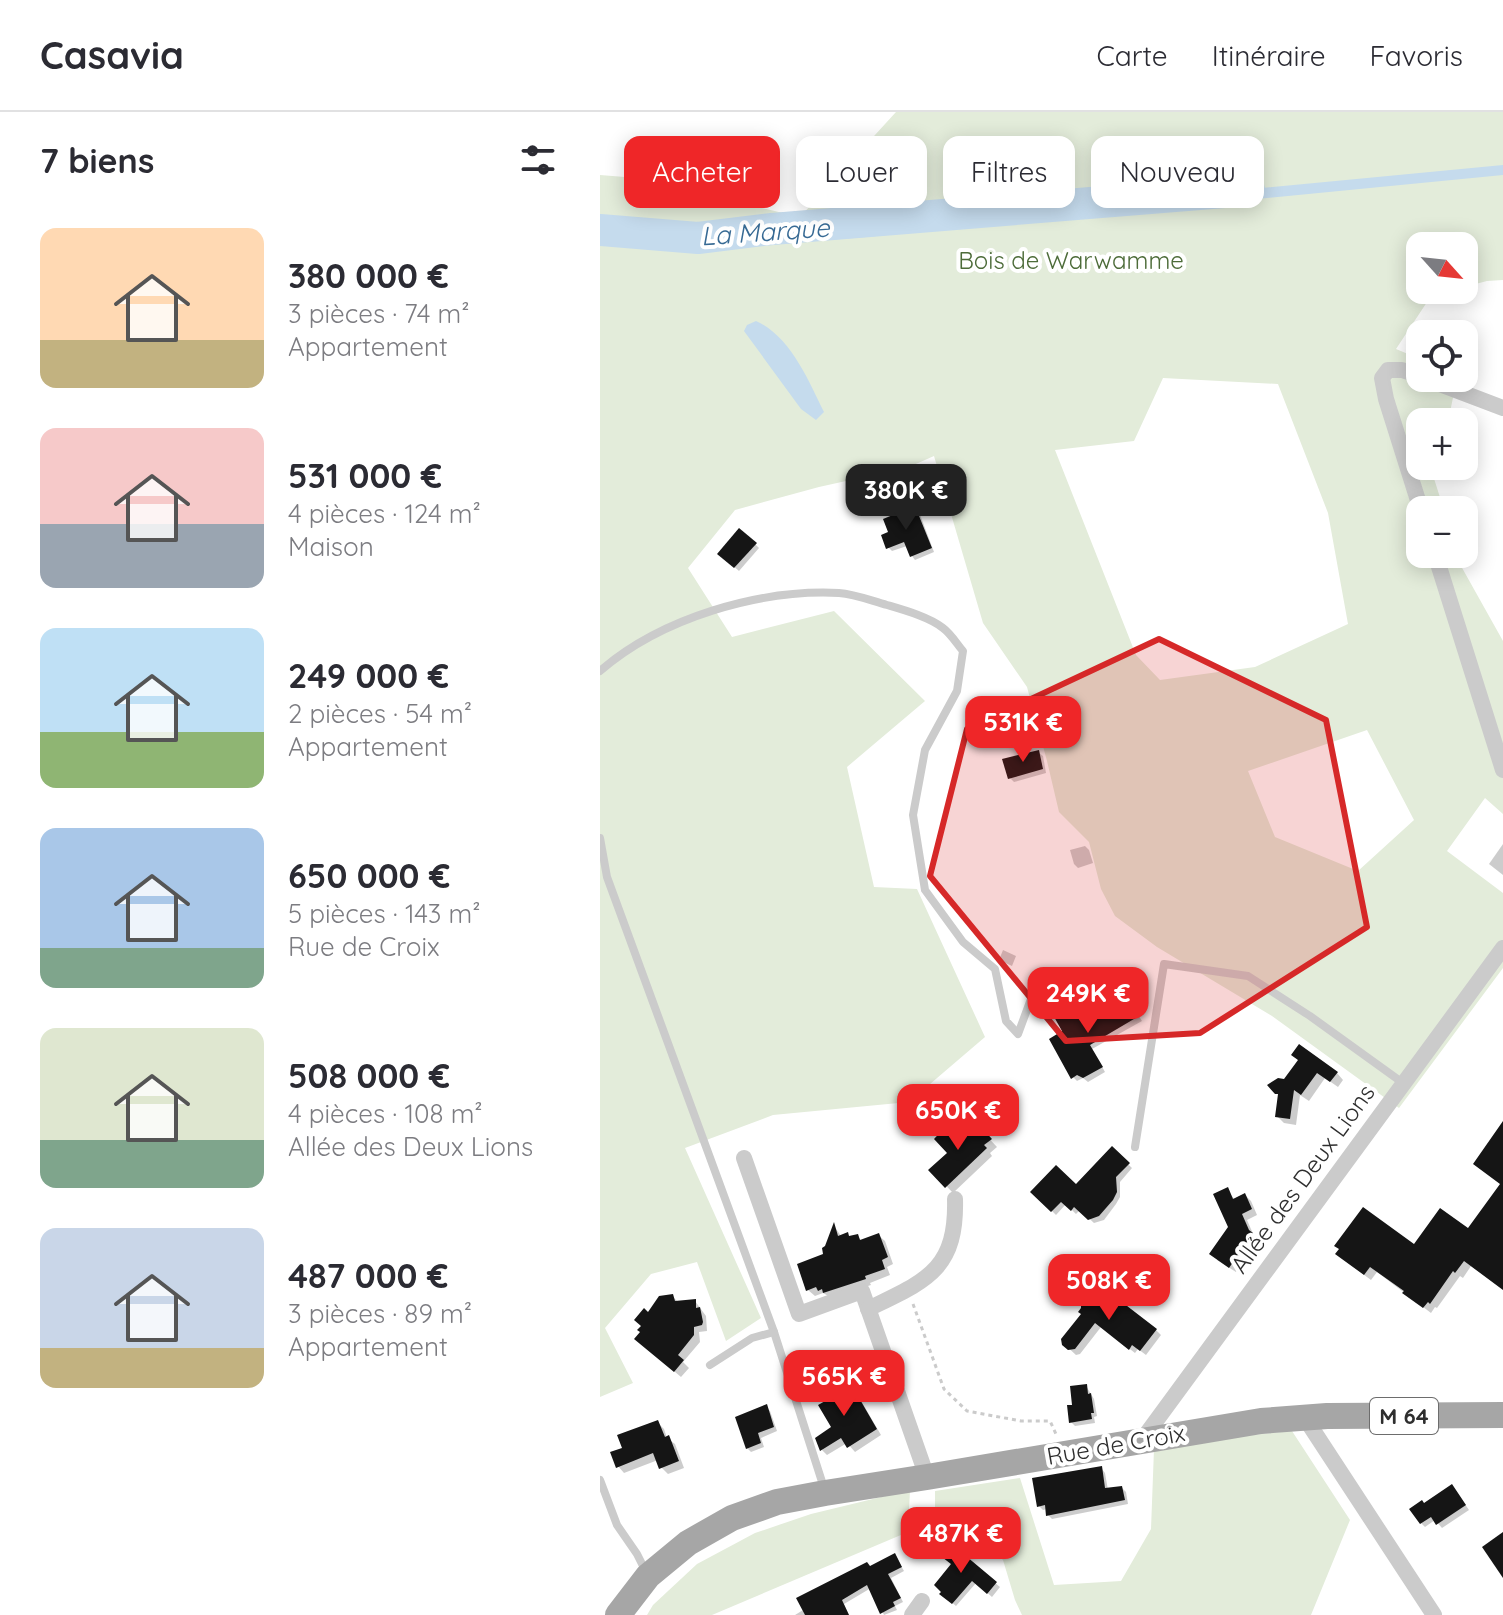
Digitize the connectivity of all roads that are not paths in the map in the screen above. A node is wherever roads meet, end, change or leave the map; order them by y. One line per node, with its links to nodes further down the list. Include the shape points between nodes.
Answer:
1 (1406, 372): 4 (street, via 1395,368 1382,378)
2 (1461, 392): 3 (street)
3 (1503, 408)
4 (1417, 496)
5 (1439, 568): 7 (street)
6 (600, 671): 10 (lane, via 663,630 718,609 783,595 842,593 906,610 944,629 963,651 957,691 925,750 913,815 925,890 963,942 995,969 1006,1021 1018,1034 1031,999)
7 (1503, 770)
8 (600, 838): 16 (lane, via 607,877)
9 (1503, 948): 11 (street, Allée des Deux Lions)
10 (1039, 1001)
11 (1403, 1083): 12 (lane, via 1248,976 1164,964); 20 (street, Allée des Deux Lions)
12 (1135, 1147)
13 (744, 1158): 15 (street, via 799,1314 862,1291)
14 (955, 1199): 15 (street, via 953,1234 931,1274)
15 (868, 1309): 21 (street)
16 (774, 1332): 17 (lane, via 752,1338); 23 (lane)
17 (710, 1365)
18 (1503, 1415): 19 (main road, M 64)
19 (1305, 1418): 20 (main road, Rue de Croix / M 64); 28 (street)
20 (1142, 1440): 21 (main road, Rue de Croix / M 64)
21 (927, 1477): 23 (main road, Rue de Croix / M 64)
22 (600, 1480): 24 (lane, via 617,1525)
23 (825, 1493): 24 (main road, Rue de Croix / M 64, via 761,1506 732,1518 688,1543)
24 (648, 1576): 26 (main road, Rue de Croix / M 64)
25 (922, 1601): 27 (street)
26 (618, 1615)
27 (912, 1615)
28 (1434, 1615)

